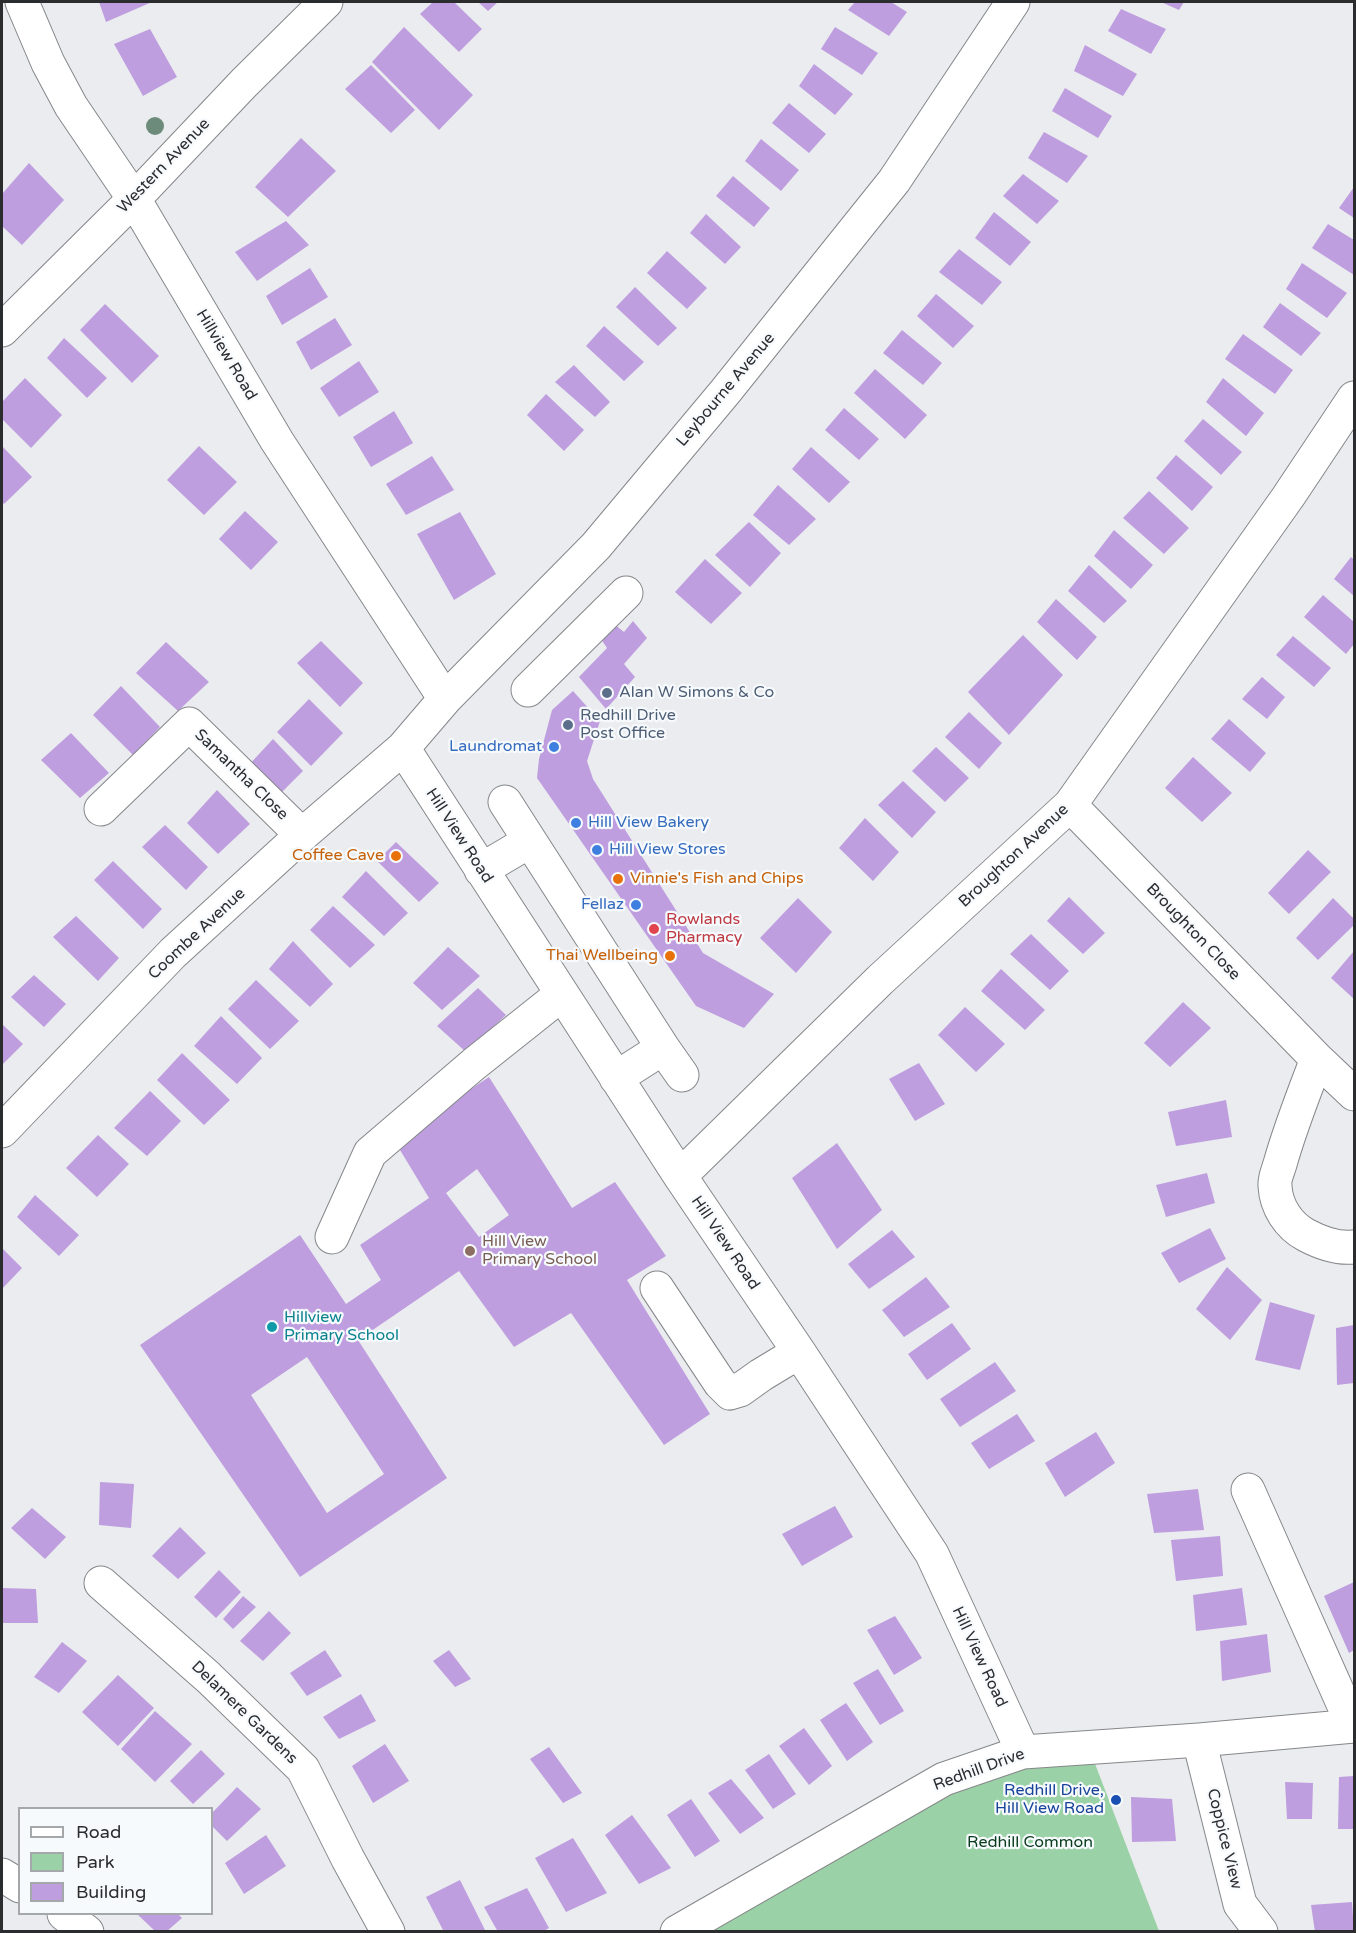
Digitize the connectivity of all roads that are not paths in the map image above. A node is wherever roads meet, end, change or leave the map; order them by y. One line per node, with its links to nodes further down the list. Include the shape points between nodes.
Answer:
1 (22, 2): 4 (street, Hillview Road, via 71,106)
2 (326, 2): 4 (street, Western Avenue)
3 (1012, 2): 9 (street, Leybourne Avenue, via 894,181 777,328 596,546)
4 (134, 199): 5 (street, Western Avenue); 9 (street, Hillview Road, via 277,441)
5 (2, 330)
6 (1354, 398): 12 (street, Broughton Avenue)
7 (626, 592): 8 (street)
8 (528, 690)
9 (445, 699): 10 (street, Leybourne Avenue)
10 (403, 748): 14 (street, Coombe Avenue); 16 (street, Hill View Road)
11 (505, 802): 15 (street)
12 (1070, 806): 19 (street, Broughton Close); 24 (street, Broughton Avenue, via 880,980)
13 (101, 809): 14 (street, Samantha Close, via 189,724)
14 (302, 835): 23 (street, Coombe Avenue, via 173,953)
15 (530, 842): 16 (street); 18 (street)
16 (481, 870): 17 (street, Hill View Road)
17 (562, 994): 21 (street, Hill View Road); 25 (street, via 370,1153)
18 (663, 1048): 20 (street); 21 (street)
19 (1317, 1059): 22 (street, Broughton Close); 26 (street, via 1275,1185 1286,1219 1300,1232 1336,1247)
20 (682, 1075)
21 (616, 1078): 24 (street, Hill View Road)
22 (1354, 1094)
23 (2, 1131)
24 (680, 1176): 28 (street, Hill View Road)
25 (333, 1237)
26 (1354, 1246)
27 (657, 1288): 28 (street, via 730,1393)
28 (799, 1352): 33 (street, Hill View Road, via 932,1554)
29 (1248, 1491): 31 (street)
30 (101, 1583): 38 (street, Delamere Gardens, via 208,1677 303,1769)
31 (1354, 1726): 32 (street, Redhill Drive)
32 (1199, 1740): 33 (street, Redhill Drive); 40 (street, Coppice View, via 1240,1904)
33 (1023, 1752): 39 (street, Redhill Drive, via 944,1779)
34 (2, 1875): 35 (street)
35 (18, 1885)
36 (65, 1915): 37 (street)
37 (87, 1932)
38 (388, 1932)
39 (677, 1932)
40 (1261, 1932)

